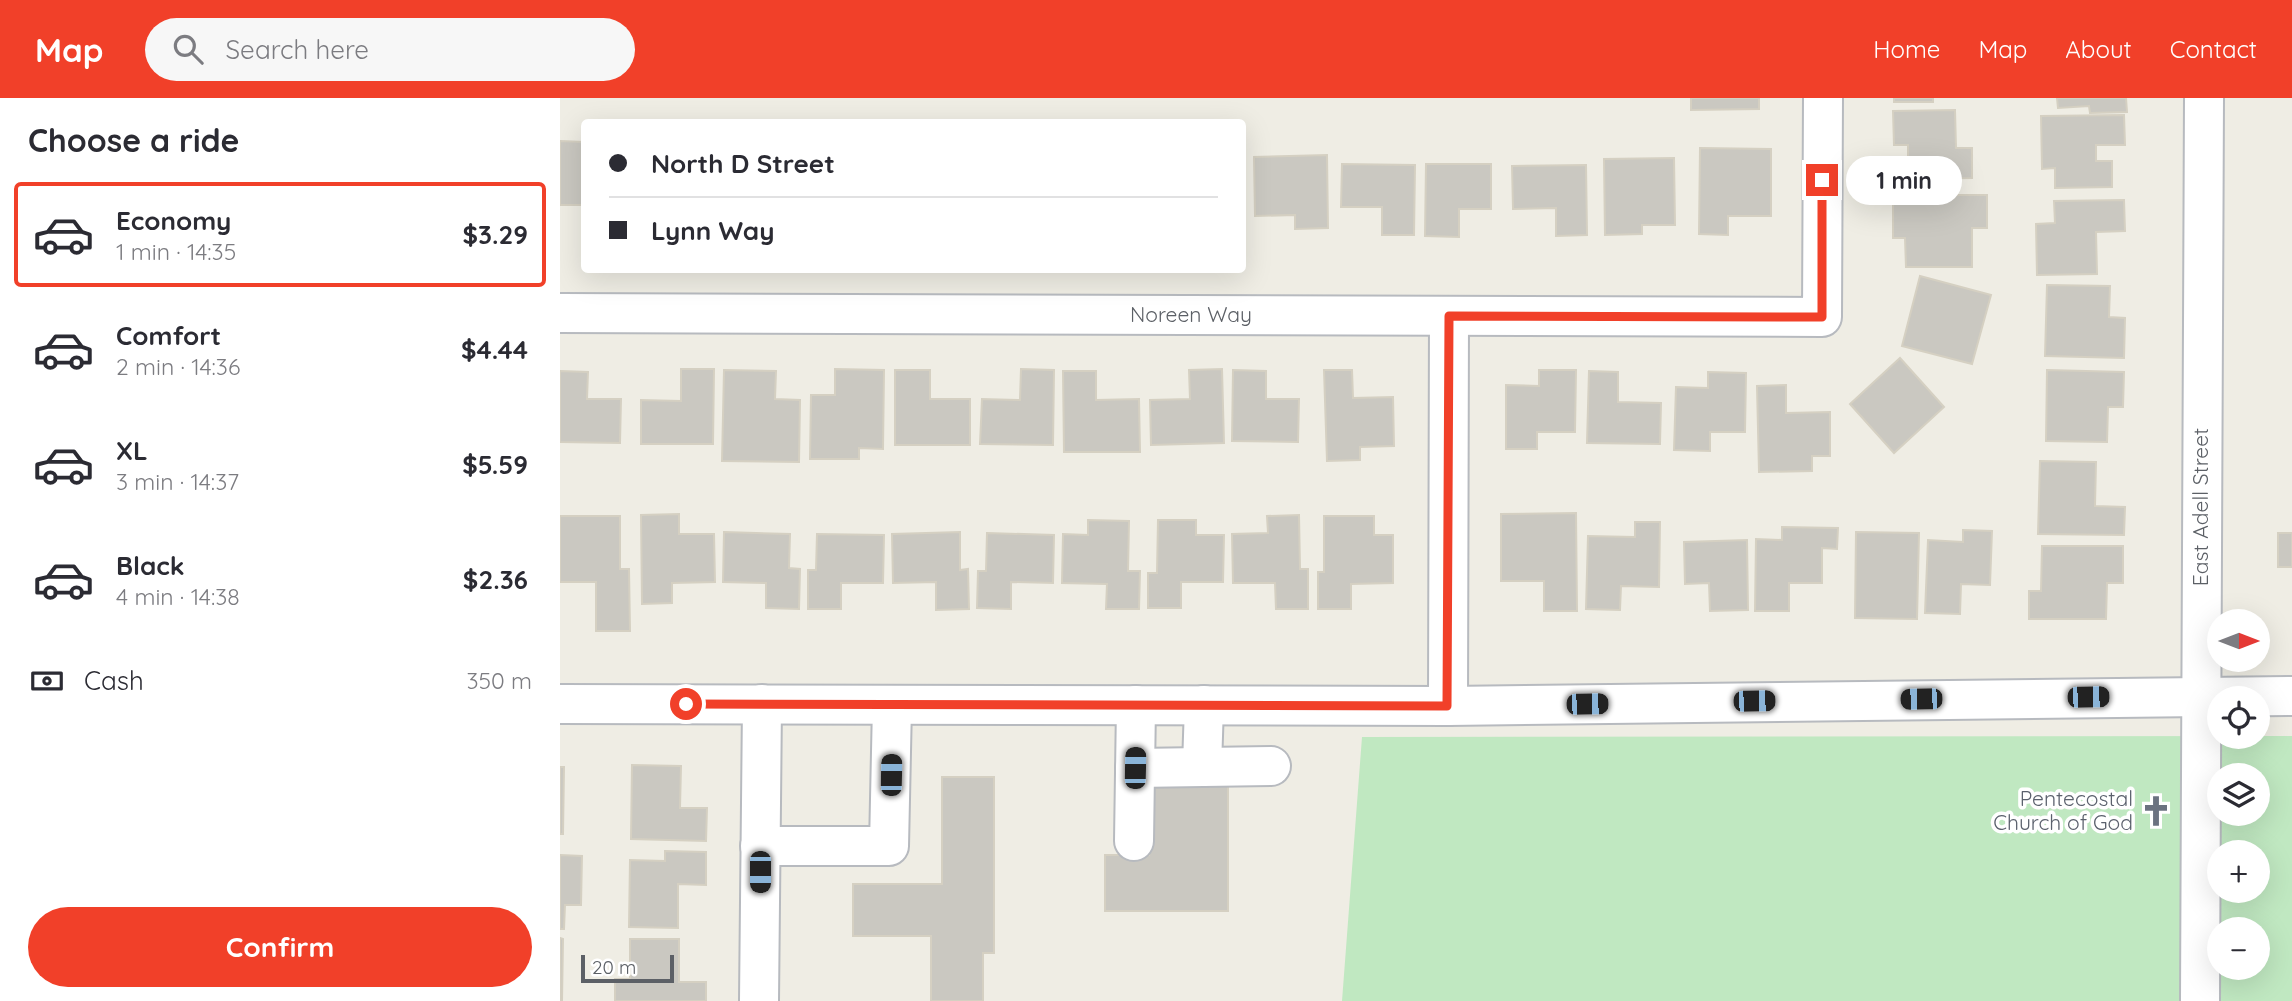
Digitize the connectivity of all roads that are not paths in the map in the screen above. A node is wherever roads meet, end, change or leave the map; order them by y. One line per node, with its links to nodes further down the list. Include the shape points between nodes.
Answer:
1 (1822, 98): 4 (street, Noreen Way, via 1822,317)
2 (2204, 98): 5 (street, East Adell Street)
3 (560, 313): 4 (street, Noreen Way)
4 (1449, 316): 12 (street)
5 (2200, 695): 6 (street); 12 (street); 19 (street, East Adell Street)
6 (2292, 696)
7 (560, 704): 8 (street)
8 (762, 704): 9 (street); 17 (street)
9 (892, 705): 10 (street); 17 (street, via 889,846)
10 (1136, 705): 11 (street); 15 (street)
11 (1205, 705): 12 (street); 14 (street)
12 (1447, 706)
13 (1271, 766): 14 (street)
14 (1202, 767): 15 (street)
15 (1135, 768): 16 (street)
16 (1134, 841)
17 (760, 846): 18 (street)
18 (759, 1001)
19 (2200, 1001)

